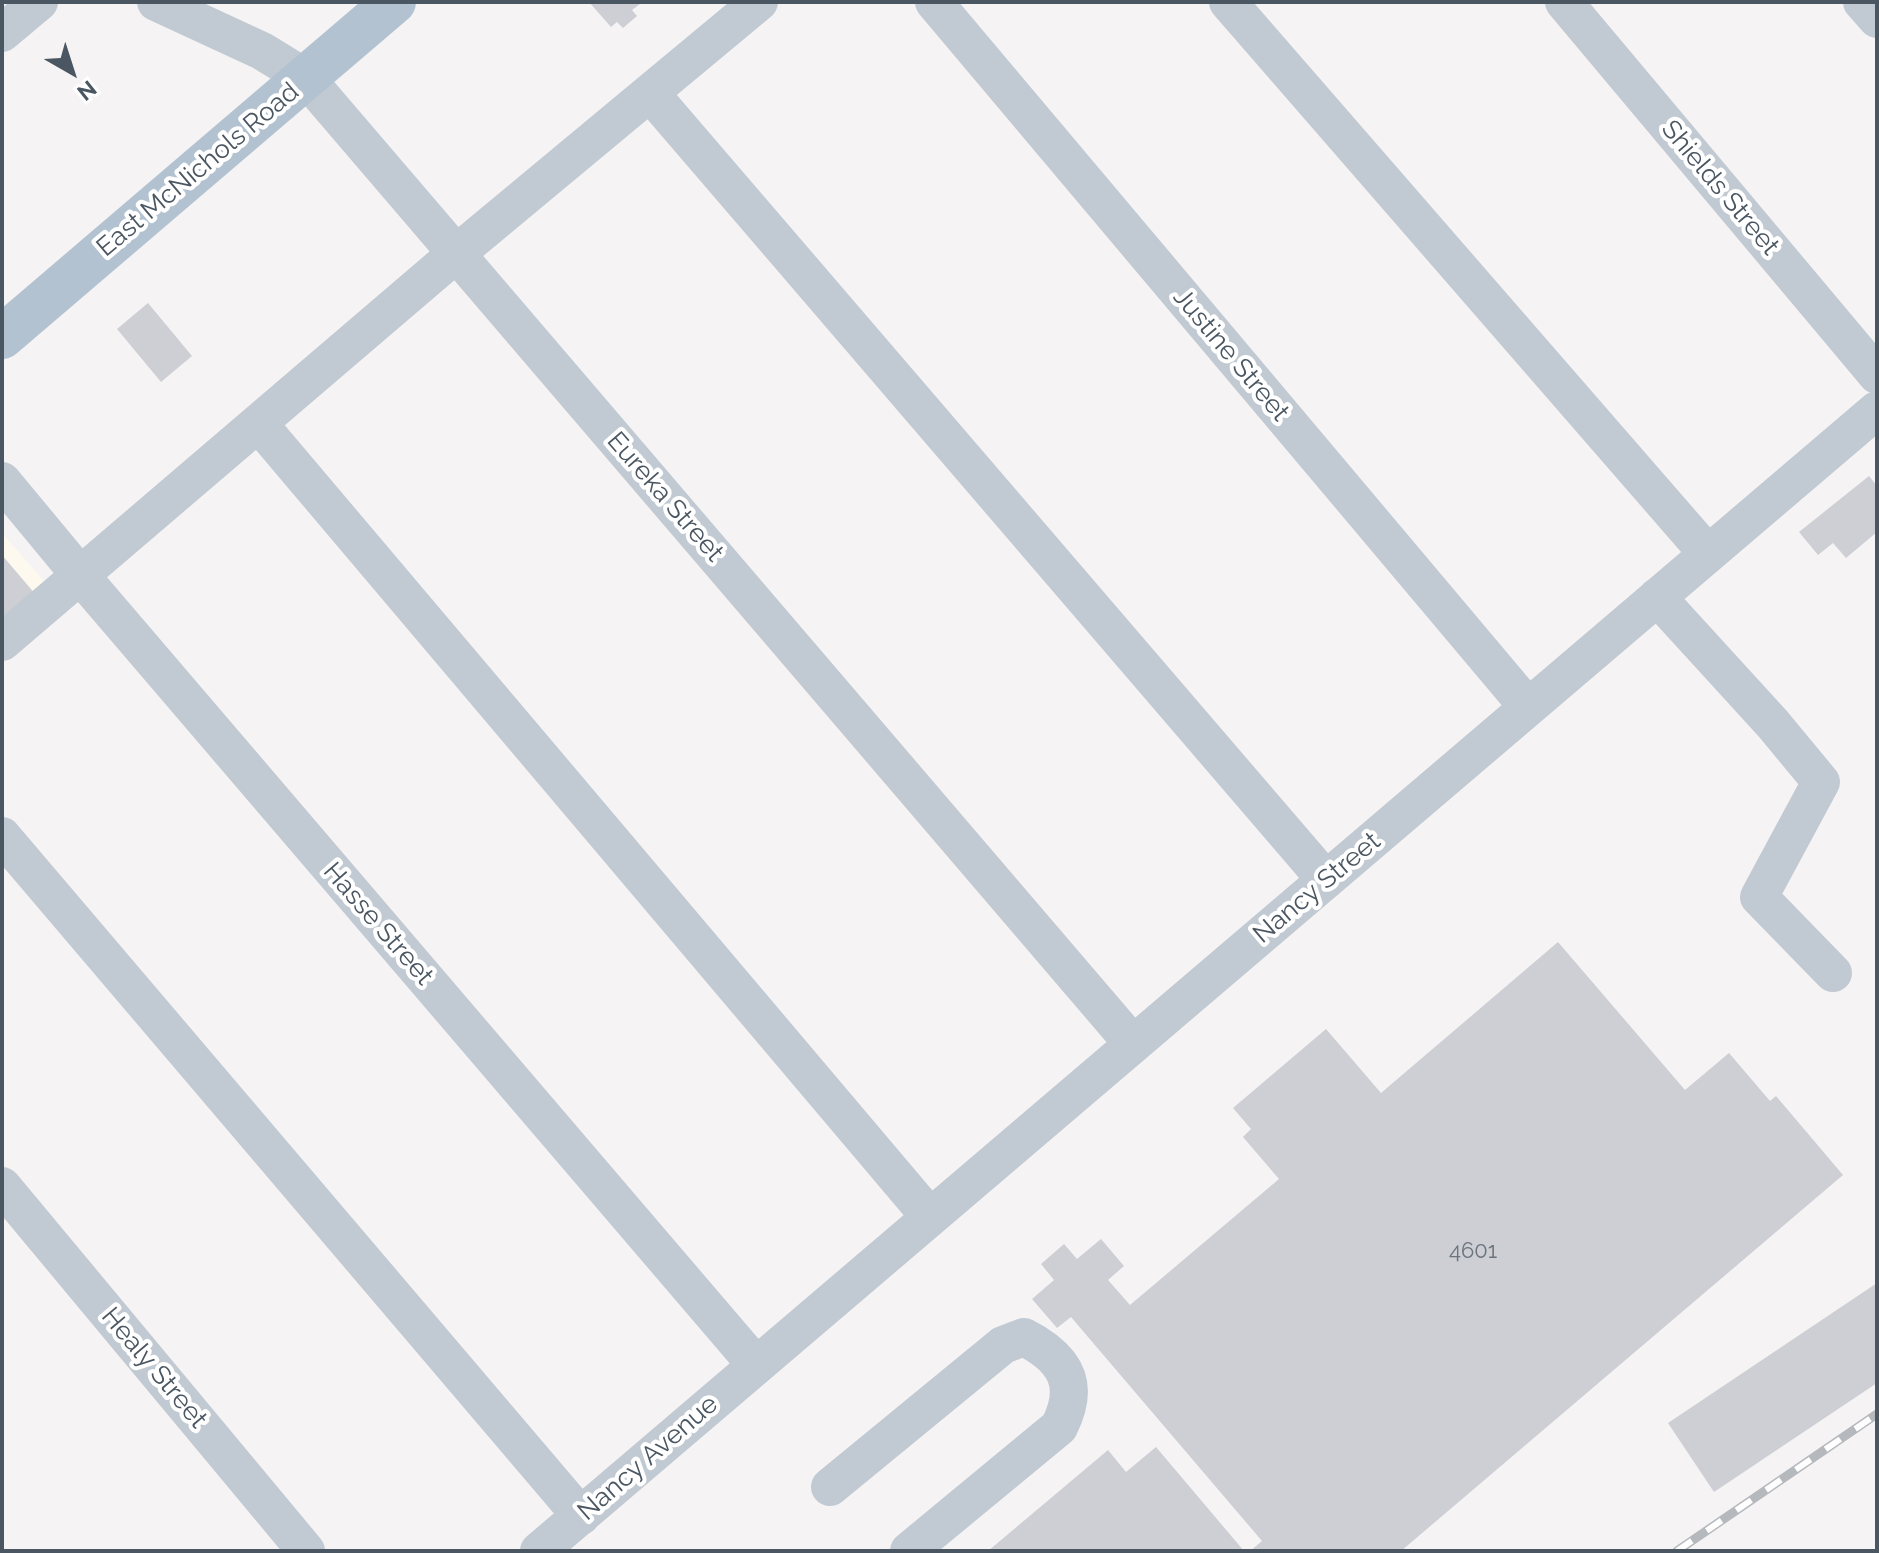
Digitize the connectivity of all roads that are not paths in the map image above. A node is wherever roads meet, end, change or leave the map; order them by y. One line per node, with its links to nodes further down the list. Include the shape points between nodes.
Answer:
1 (39, 2): 10 (street)
2 (156, 2): 11 (street, Eureka Street, via 262,51)
3 (394, 2): 11 (main road, East McNichols Road)
4 (759, 2): 12 (street)
5 (934, 2): 23 (street, Justine Street)
6 (1228, 2): 19 (street)
7 (1564, 2): 15 (street, Shields Street)
8 (1862, 2): 9 (street)
9 (1877, 19)
10 (2, 33)
11 (306, 78): 13 (street, Eureka Street); 14 (main road, East McNichols Road)
12 (650, 93): 13 (street); 25 (street)
13 (457, 253): 17 (street); 27 (street, Eureka Street)
14 (2, 337)
15 (1877, 375)
16 (1877, 410): 19 (street, Nancy Street)
17 (258, 423): 20 (street); 29 (street)
18 (2, 481): 20 (street, Hasse Street)
19 (1708, 554): 21 (street, Nancy Street)
20 (80, 575): 22 (street); 30 (street, Hasse Street)
21 (1657, 597): 23 (street, Nancy Street); 26 (street, via 1821,782 1759,897)
22 (2, 642)
23 (1528, 707): 25 (street, Nancy Street)
24 (2, 836): 32 (street)
25 (1326, 880): 27 (street, Nancy Street)
26 (1833, 973)
27 (1133, 1044): 29 (street, Nancy Street)
28 (2, 1186): 33 (street, Healy Street)
29 (930, 1217): 30 (street, Nancy Street)
30 (756, 1365): 32 (street, Nancy Avenue)
31 (830, 1487): 35 (street, via 1003,1345 1024,1337 1045,1348 1062,1366 1071,1388 1059,1427)
32 (581, 1516): 34 (street, Nancy Avenue)
33 (306, 1551)
34 (539, 1551)
35 (909, 1551)

